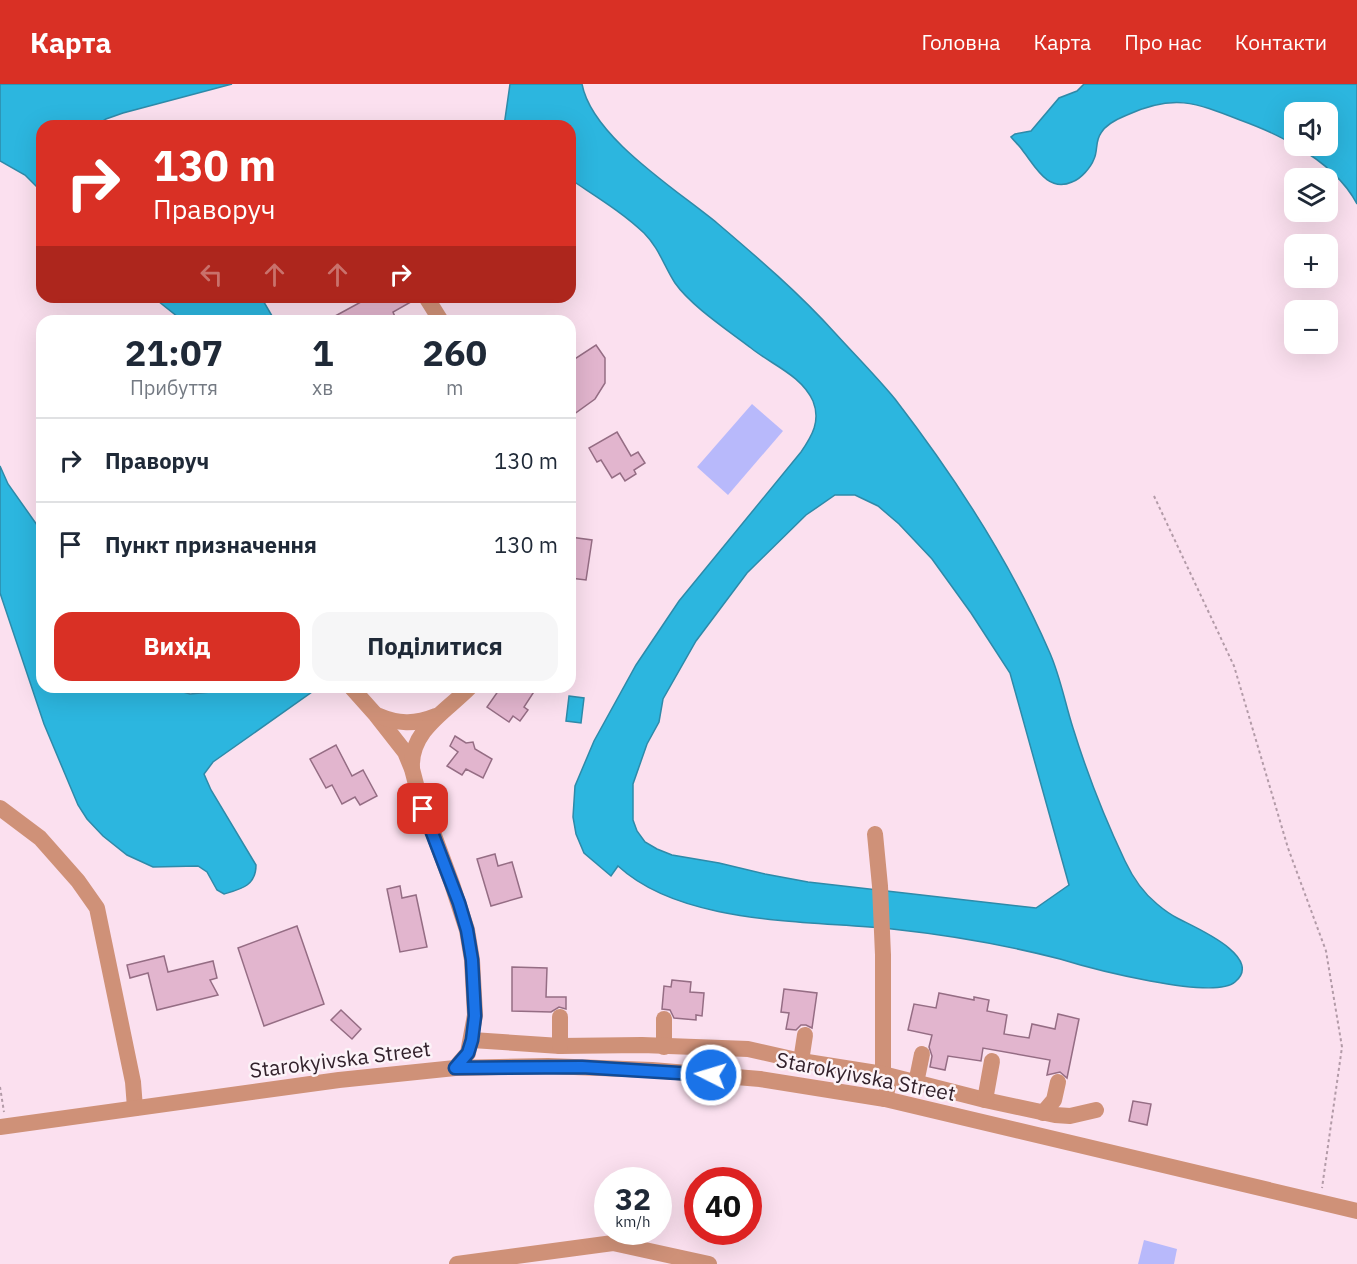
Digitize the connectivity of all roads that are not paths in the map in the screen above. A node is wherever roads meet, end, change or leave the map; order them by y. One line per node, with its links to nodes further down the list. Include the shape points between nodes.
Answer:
1 (357, 693): 3 (street)
2 (463, 693): 4 (street)
3 (376, 715): 4 (street, via 407,724); 5 (street, via 405,752)
4 (438, 716): 5 (street, via 413,752)
5 (417, 792): 11 (street, via 467,930 475,1016)
6 (0, 808): 23 (street, via 40,838 97,908)
7 (875, 834): 18 (street, via 883,955)
8 (560, 1017): 12 (street)
9 (664, 1019): 13 (street)
10 (805, 1035): 15 (street)
11 (472, 1040): 12 (street); 17 (street, via 468,1053)
12 (560, 1046): 13 (street)
13 (664, 1047): 15 (street, via 740,1048)
14 (922, 1054): 20 (street)
15 (801, 1061): 18 (street)
16 (992, 1061): 22 (street)
17 (455, 1068): 21 (street, Starokyivska Street, via 582,1067 684,1072 760,1079); 23 (street, Starokyivska Street)
18 (883, 1074): 20 (street); 21 (street, via 888,1086)
19 (1058, 1082): 25 (street)
20 (915, 1083): 22 (street)
21 (885, 1099): 27 (street, Starokyivska Street)
22 (985, 1100): 25 (street)
23 (135, 1108): 26 (street, Starokyivska Street)
24 (1096, 1110): 25 (street, via 1070,1116)
25 (1049, 1114)
26 (3, 1127)
27 (1357, 1211)
28 (457, 1264): 29 (street, via 613,1243)
29 (709, 1264)

